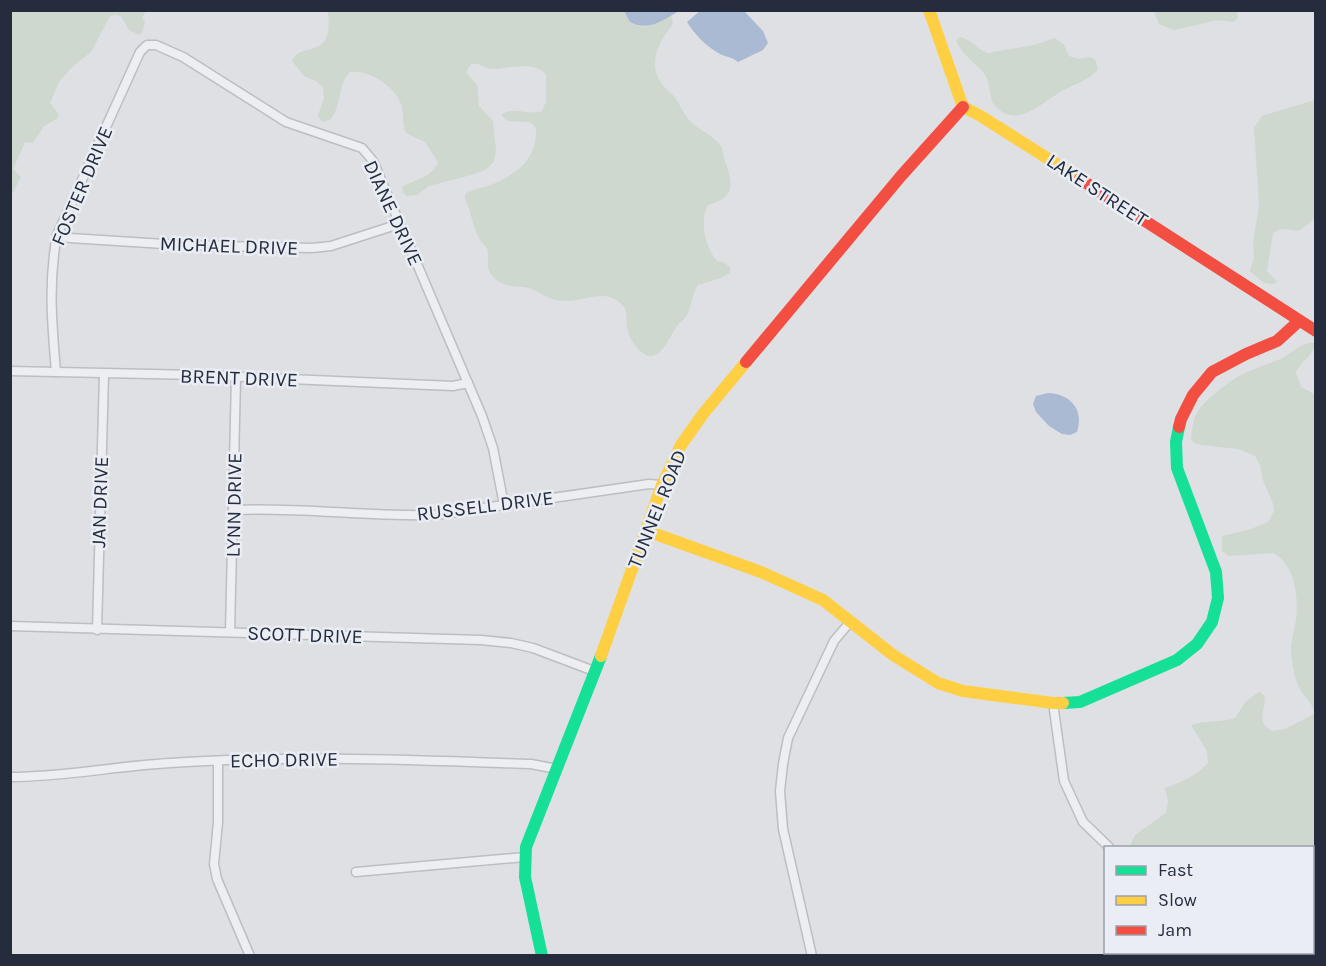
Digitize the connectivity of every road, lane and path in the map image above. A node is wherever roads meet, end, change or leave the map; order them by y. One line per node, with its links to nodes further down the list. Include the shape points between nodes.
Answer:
1 (929, 10): 3 (street)
2 (147, 45): 4 (street, DIANE DRIVE, via 183,57 286,122 362,148 373,161); 5 (street, FOSTER DRIVE, via 140,52)
3 (963, 107): 6 (street, LAKE STREET); 13 (street, TUNNEL ROAD, via 703,414 681,445)
4 (399, 224): 5 (street, MICHAEL DRIVE, via 331,246 312,248 180,246); 12 (street, DIANE DRIVE)
5 (57, 235): 9 (street, FOSTER DRIVE, via 51,265)
6 (1299, 321): 7 (street, LAKE STREET); 22 (street, via 1278,341 1212,372 1181,418 1176,442 1177,468 1216,572 1218,598 1212,622 1197,644 1177,660 1080,702)
7 (1316, 331)
8 (10, 371): 9 (street, BRENT DRIVE)
9 (56, 372): 10 (street, BRENT DRIVE)
10 (104, 375): 11 (street, BRENT DRIVE); 19 (street, JAN DRIVE)
11 (236, 378): 12 (street, BRENT DRIVE, via 453,386); 15 (street, LYNN DRIVE)
12 (468, 382): 14 (street, DIANE DRIVE, via 493,448)
13 (662, 485): 14 (street, RUSSELL DRIVE); 16 (street, TUNNEL ROAD)
14 (504, 505): 15 (street, RUSSELL DRIVE, via 406,516 267,508)
15 (234, 510): 20 (street, LYNN DRIVE)
16 (647, 531): 17 (street, via 792,584 823,600); 21 (street, TUNNEL ROAD)
17 (850, 622): 22 (street, via 938,683 963,692); 31 (street, via 834,641 788,738 783,764 783,829)
18 (10, 626): 19 (street, SCOTT DRIVE)
19 (97, 630): 20 (street, SCOTT DRIVE)
20 (230, 632): 21 (street, SCOTT DRIVE, via 511,643)
21 (594, 671): 24 (street, TUNNEL ROAD)
22 (1053, 703): 26 (street, via 1064,781 1083,822)
23 (218, 761): 24 (street, ECHO DRIVE, via 401,760 531,764); 25 (street, ECHO DRIVE); 29 (street, via 214,864)
24 (557, 769): 27 (street, TUNNEL ROAD)
25 (10, 777)
26 (1108, 846)
27 (525, 857): 28 (street); 30 (street, TUNNEL ROAD, via 525,877)
28 (356, 872)
29 (250, 956)
30 (542, 956)
31 (812, 956)

